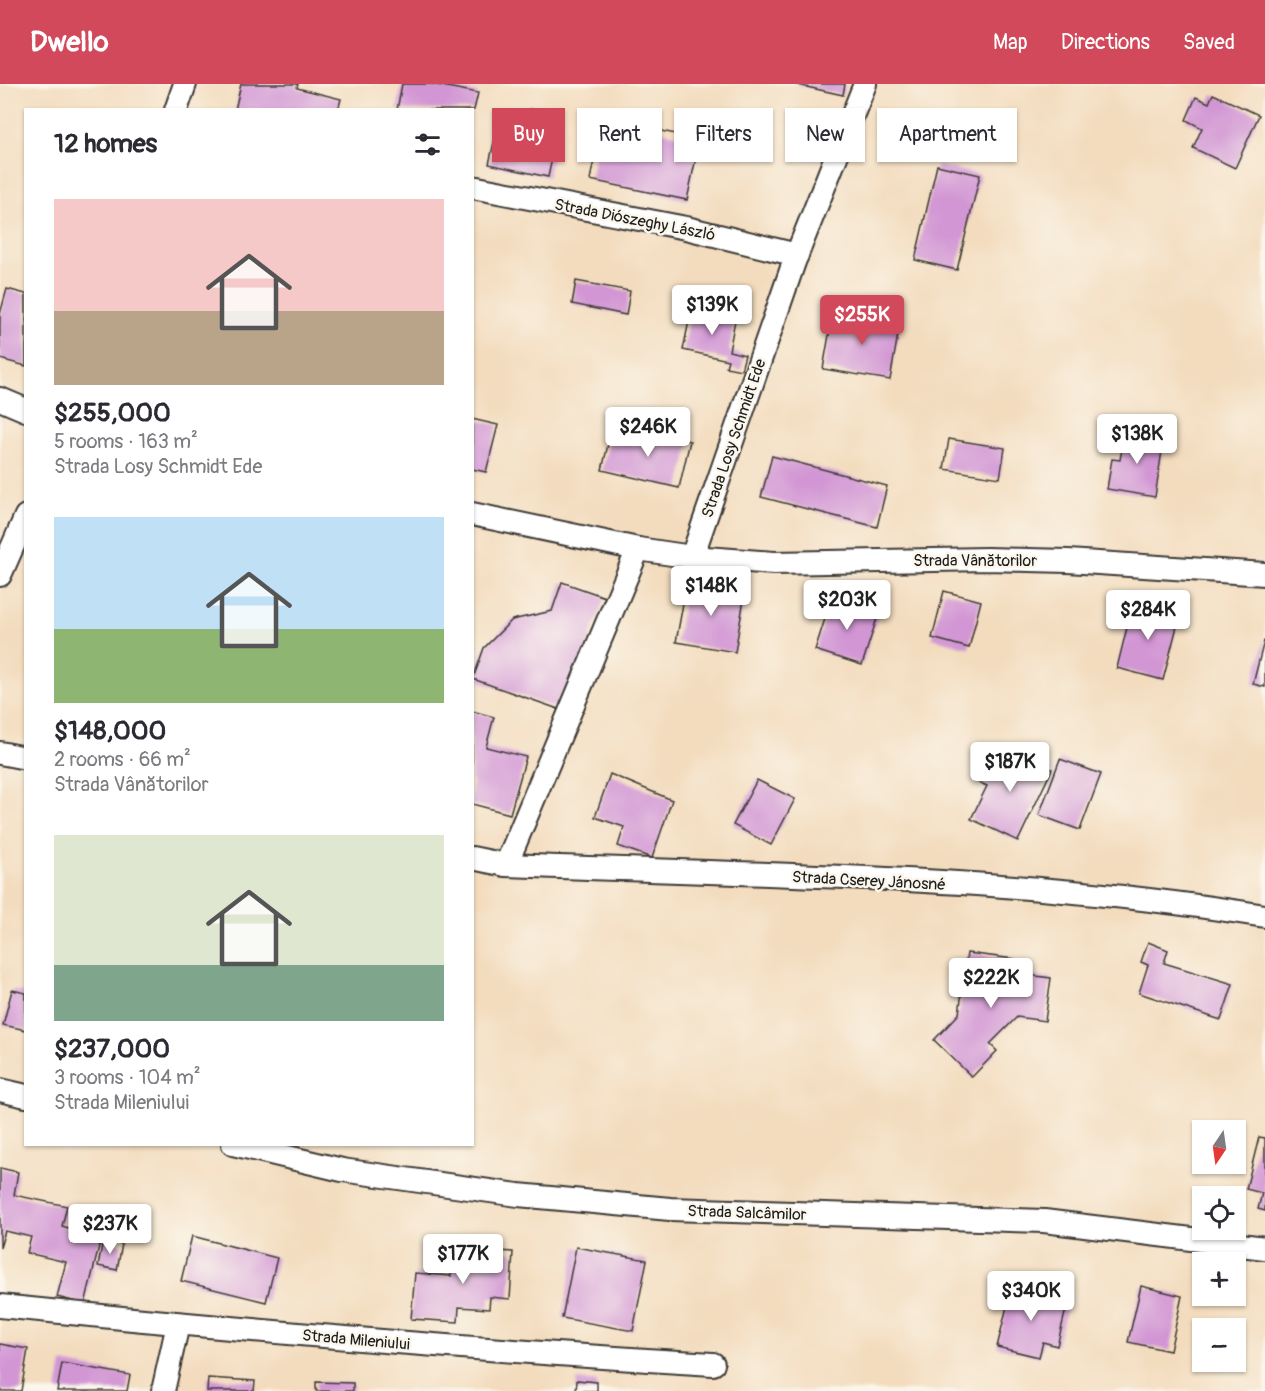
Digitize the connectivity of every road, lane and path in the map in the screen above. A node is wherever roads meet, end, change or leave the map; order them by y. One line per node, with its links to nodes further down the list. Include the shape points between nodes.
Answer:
1 (185, 84): 3 (street)
2 (866, 84): 5 (street, Strada Losy Schmidt Ede)
3 (177, 108)
4 (474, 187): 5 (street, Strada Diószeghy László, via 686,228)
5 (797, 255): 11 (street, Strada Losy Schmidt Ede)
6 (0, 399): 7 (street)
7 (24, 409)
8 (474, 514): 10 (street, Strada Vânătorilor)
9 (24, 521): 13 (street)
10 (638, 549): 11 (street, Strada Vânătorilor); 17 (street)
11 (692, 557): 12 (street, Strada Vânătorilor, via 774,563 1068,561)
12 (1265, 574)
13 (0, 575)
14 (0, 753): 15 (street)
15 (24, 758)
16 (474, 858): 17 (street, Strada Cserey Jánosné)
17 (506, 865): 18 (street, Strada Cserey Jánosné, via 1014,886)
18 (1265, 916)
19 (0, 1090): 20 (street)
20 (24, 1096)
21 (241, 1146): 22 (street, Strada Salcâmilor, via 342,1170 518,1196 682,1209 1044,1221)
22 (1265, 1248)
23 (0, 1306): 24 (street, Strada Mileniului)
24 (178, 1324): 25 (street, Strada Mileniului); 26 (street)
25 (713, 1364)
26 (163, 1391)

